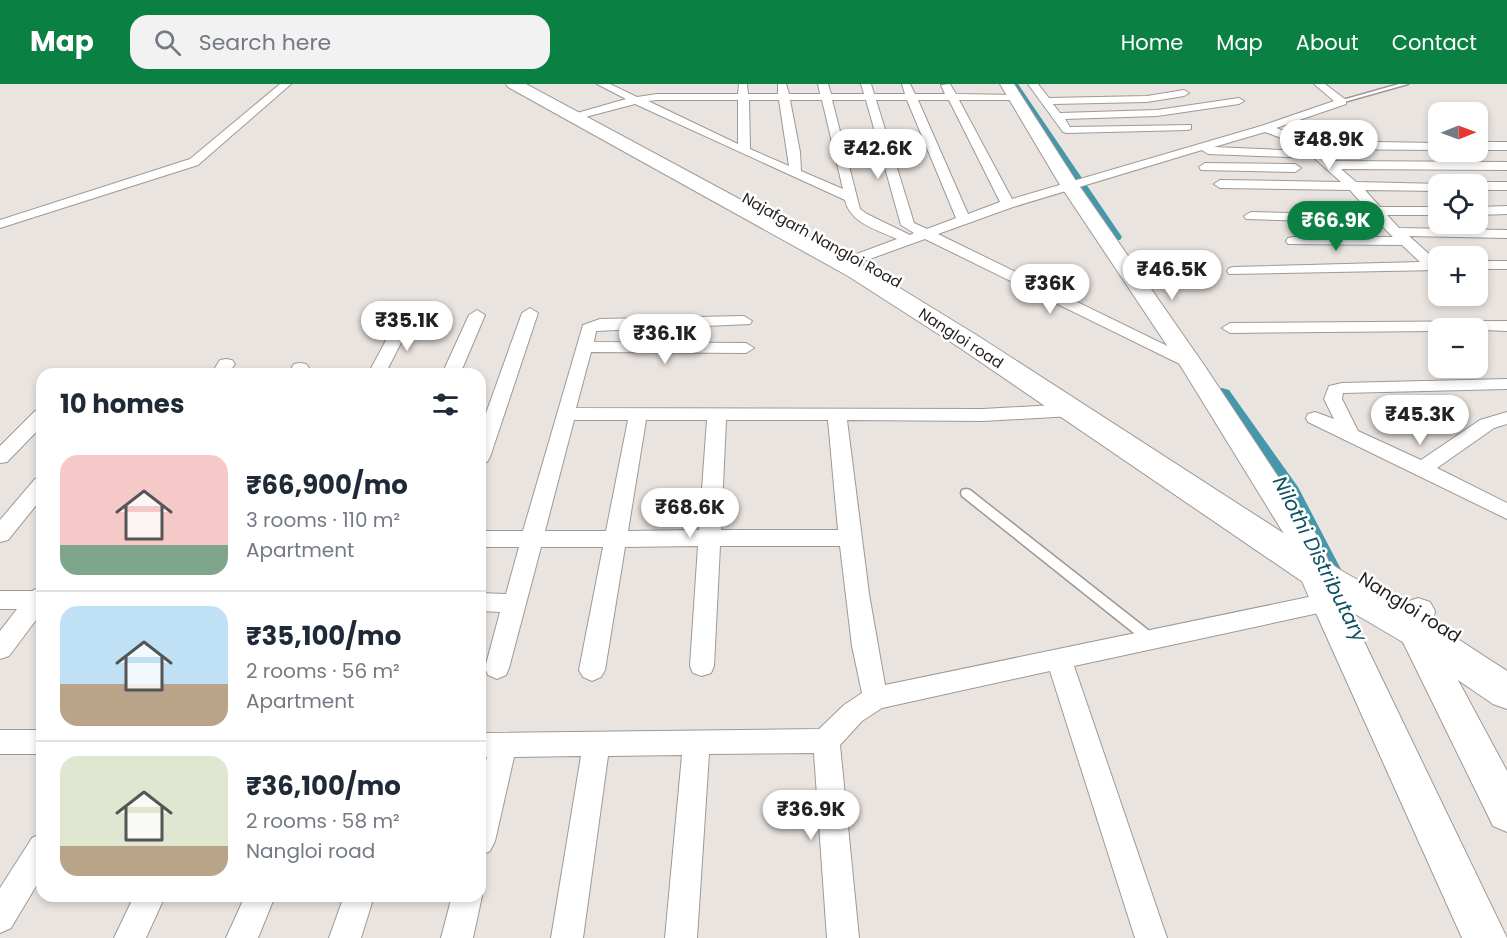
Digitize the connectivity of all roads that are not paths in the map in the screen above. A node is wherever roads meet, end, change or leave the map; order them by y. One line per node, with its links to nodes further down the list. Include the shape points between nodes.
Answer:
1 (286, 84): 57 (street, via 195,162)
2 (514, 84): 27 (main road, Nangloi road)
3 (535, 84): 27 (main road, Najafgarh Nangloi Road)
4 (602, 84): 22 (street)
5 (743, 84): 17 (street)
6 (782, 84): 18 (street)
7 (906, 84): 19 (street)
8 (945, 84): 20 (street)
9 (1318, 84): 25 (street)
10 (1405, 84): 25 (lane)
11 (1130, 87): 21 (street)
12 (1040, 88): 23 (street)
13 (825, 90): 14 (street); 18 (street); 49 (street)
14 (868, 90): 19 (street); 58 (street, via 906,222)
15 (1010, 90): 20 (street); 44 (street)
16 (1184, 93): 21 (street)
17 (744, 97): 18 (street); 22 (street); 37 (street)
18 (785, 97): 42 (street)
19 (910, 97): 20 (street); 56 (street)
20 (951, 97): 50 (street)
21 (1147, 99): 23 (street); 26 (street)
22 (636, 100): 27 (street); 37 (street)
23 (1047, 101): 28 (street)
24 (1239, 101): 26 (street)
25 (1342, 101): 30 (street)
26 (1165, 112): 28 (street); 29 (street)
27 (581, 115): 63 (main road, Najafgarh Nangloi Road); 69 (main road, Nangloi road)
28 (1057, 116): 29 (street, via 1063,127 1071,130)
29 (1187, 127): 31 (street)
30 (1265, 128): 31 (street); 32 (street)
31 (1211, 143): 36 (street)
32 (1305, 144): 33 (street); 38 (street)
33 (1428, 146)
34 (1488, 146): 35 (street)
35 (1507, 146)
36 (1190, 150): 38 (street); 44 (street)
37 (744, 152): 42 (street)
38 (1317, 155): 39 (street)
39 (1330, 166): 40 (street); 41 (street); 47 (street)
40 (1507, 166)
41 (1205, 167)
42 (795, 173): 49 (street)
43 (1220, 184): 47 (street)
44 (1069, 185): 50 (street); 78 (street)
45 (1488, 186): 46 (street)
46 (1507, 186)
47 (1354, 187): 48 (street); 54 (street)
48 (1428, 187)
49 (849, 197): 61 (street, via 862,218)
50 (1008, 204): 56 (street)
51 (1507, 210): 52 (street)
52 (1488, 211)
53 (1428, 212): 54 (street)
54 (1379, 215): 55 (street); 60 (street)
55 (1251, 216)
56 (964, 219): 58 (street)
57 (0, 224)
58 (924, 233): 61 (street); 78 (street)
59 (1507, 234): 60 (street)
60 (1400, 237): 62 (street); 64 (street)
61 (907, 239): 63 (street)
62 (1293, 242)
63 (859, 258): 69 (main road, Najafgarh Nangloi Road)
64 (1428, 260)
65 (1488, 265): 66 (street)
66 (1507, 265)
67 (1428, 266): 68 (street)
68 (1234, 271)
69 (880, 279): 82 (main road, Nangloi road); 103 (main road, Najafgarh Nangloi Road)
70 (530, 313): 91 (street)
71 (408, 314): 79 (street)
72 (477, 315): 80 (street)
73 (744, 321): 76 (street, via 596,324 589,328)
74 (1507, 326): 75 (street)
75 (1230, 328)
76 (585, 347): 77 (street); 84 (street)
77 (746, 348)
78 (1192, 365): 103 (street)
79 (379, 368)
80 (454, 368)
81 (1507, 384): 90 (street, via 1335,390 1333,399)
82 (1072, 410): 86 (street); 103 (main road, Nangloi road)
83 (717, 413): 85 (street); 86 (street); 98 (street)
84 (565, 414): 85 (street); 101 (street)
85 (638, 414): 102 (street)
86 (837, 414): 99 (street)
87 (1315, 418): 90 (street)
88 (1507, 418): 93 (street, via 1487,424)
89 (36, 421): 92 (street)
90 (1350, 433): 93 (street)
91 (486, 441)
92 (0, 457)
93 (1422, 469): 96 (street)
94 (36, 491): 97 (street)
95 (966, 493): 110 (lane)
96 (1505, 508)
97 (0, 534)
98 (710, 538): 99 (street); 102 (street); 113 (street)
99 (849, 538): 118 (street, via 868,672)
100 (486, 539): 101 (street)
101 (532, 539): 102 (street); 107 (street)
102 (616, 539): 116 (street)
103 (1317, 564): 109 (main road, Nangloi road); 110 (street); 141 (street)
104 (36, 599): 105 (street)
105 (0, 600)
106 (486, 602): 107 (street)
107 (515, 603): 115 (street)
108 (36, 605): 111 (street)
109 (1400, 612): 114 (main road, Nangloi road); 117 (main road); 126 (street)
110 (1153, 641): 112 (street)
111 (0, 649)
112 (1059, 660): 118 (street); 140 (street)
113 (702, 666)
114 (1507, 667)
115 (497, 668)
116 (592, 670)
117 (1507, 692)
118 (876, 698): 119 (street, via 853,712)
119 (826, 739): 122 (street); 139 (street)
120 (0, 742): 121 (street)
121 (36, 742)
122 (696, 743): 124 (street); 138 (street)
123 (491, 745): 124 (street); 125 (street)
124 (596, 745): 137 (street)
125 (486, 789)
126 (1507, 812)
127 (36, 858): 132 (street)
128 (147, 902): 133 (street)
129 (257, 902): 134 (street)
130 (357, 902): 135 (street)
131 (466, 902): 136 (street)
132 (0, 917)
133 (130, 938)
134 (242, 938)
135 (345, 938)
136 (457, 938)
137 (567, 938)
138 (681, 938)
139 (843, 938)
140 (1152, 938)
141 (1485, 938)

